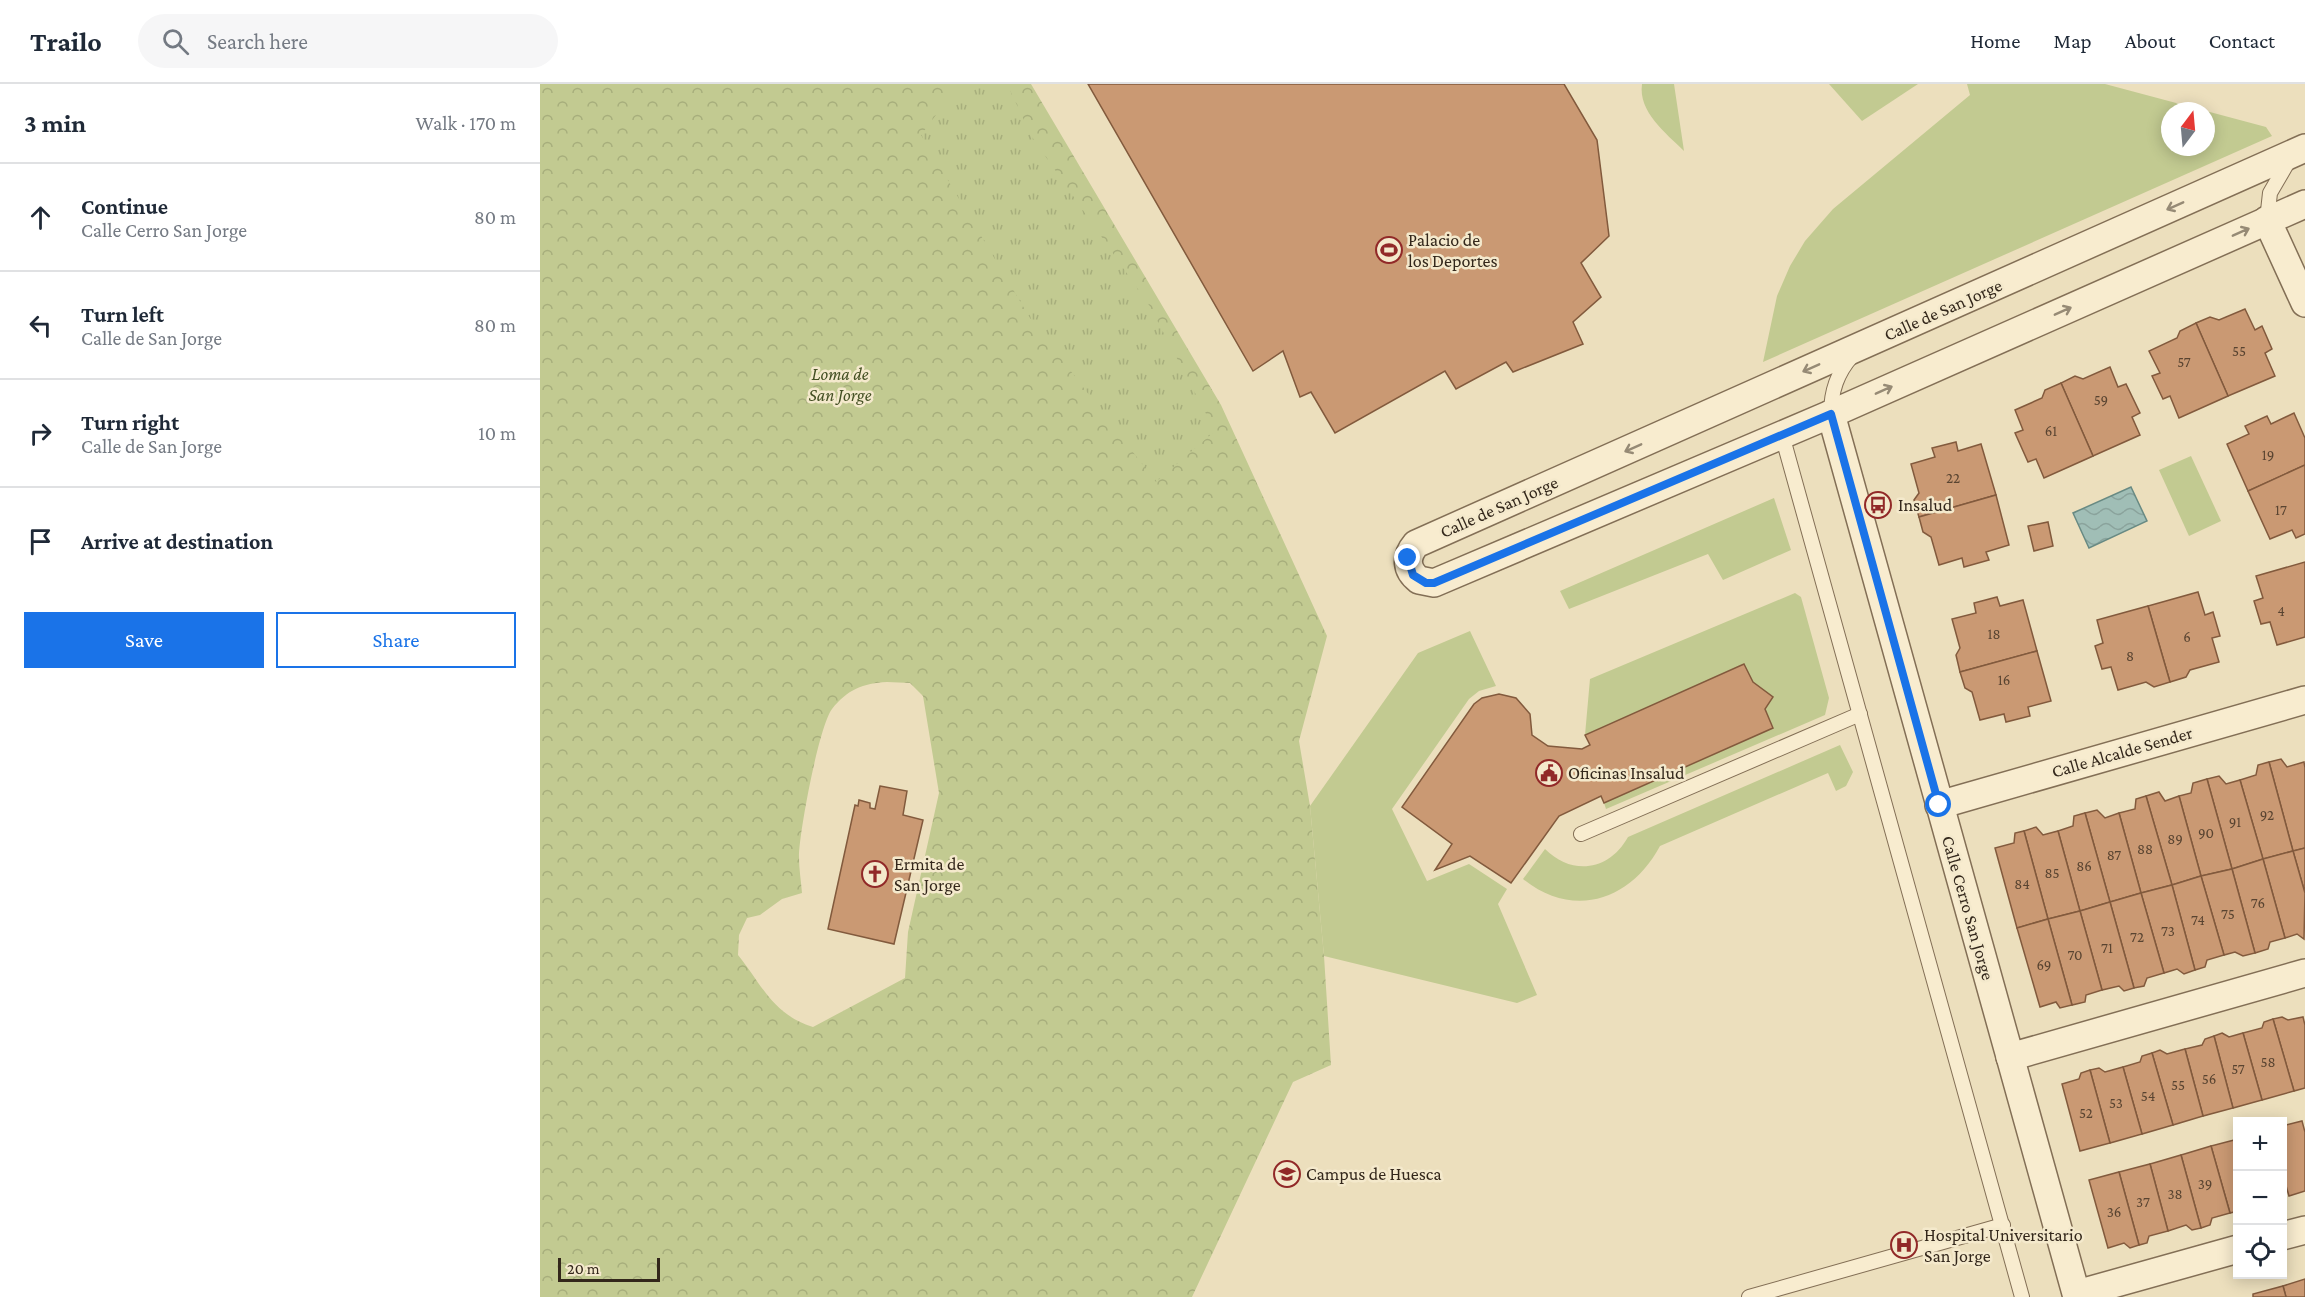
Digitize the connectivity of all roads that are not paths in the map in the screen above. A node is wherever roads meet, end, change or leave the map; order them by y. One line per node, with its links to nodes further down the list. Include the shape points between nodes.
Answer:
1 (2303, 149): 3 (lane, via 2275,181 2268,200); 5 (street, Calle de San Jorge, one-way to 5)
2 (2305, 204): 3 (street, Calle de San Jorge)
3 (2267, 220): 4 (street); 6 (street, Calle de San Jorge, one-way to 3)
4 (2305, 303)
5 (1864, 345): 6 (lane, via 1838,375); 7 (street, Calle de San Jorge, one-way to 7, via 1416,544 1408,558 1409,567 1419,580 1434,583)
6 (1831, 414): 7 (street, Calle de San Jorge); 10 (street, Calle Cerro San Jorge)
7 (1782, 435): 9 (lane)
8 (2305, 700): 10 (street, Calle Alcalde Sender)
9 (1860, 714): 11 (lane); 14 (lane)
10 (1939, 805): 13 (street, Calle Cerro San Jorge)
11 (1581, 834)
12 (2305, 973): 13 (street)
13 (2010, 1057): 18 (street, Calle Cerro San Jorge)
14 (2003, 1225): 19 (lane); 20 (lane)
15 (2305, 1230): 16 (street)
16 (2287, 1235)
17 (2233, 1250): 18 (street)
18 (2077, 1296)
19 (1749, 1297)
20 (2022, 1297)

